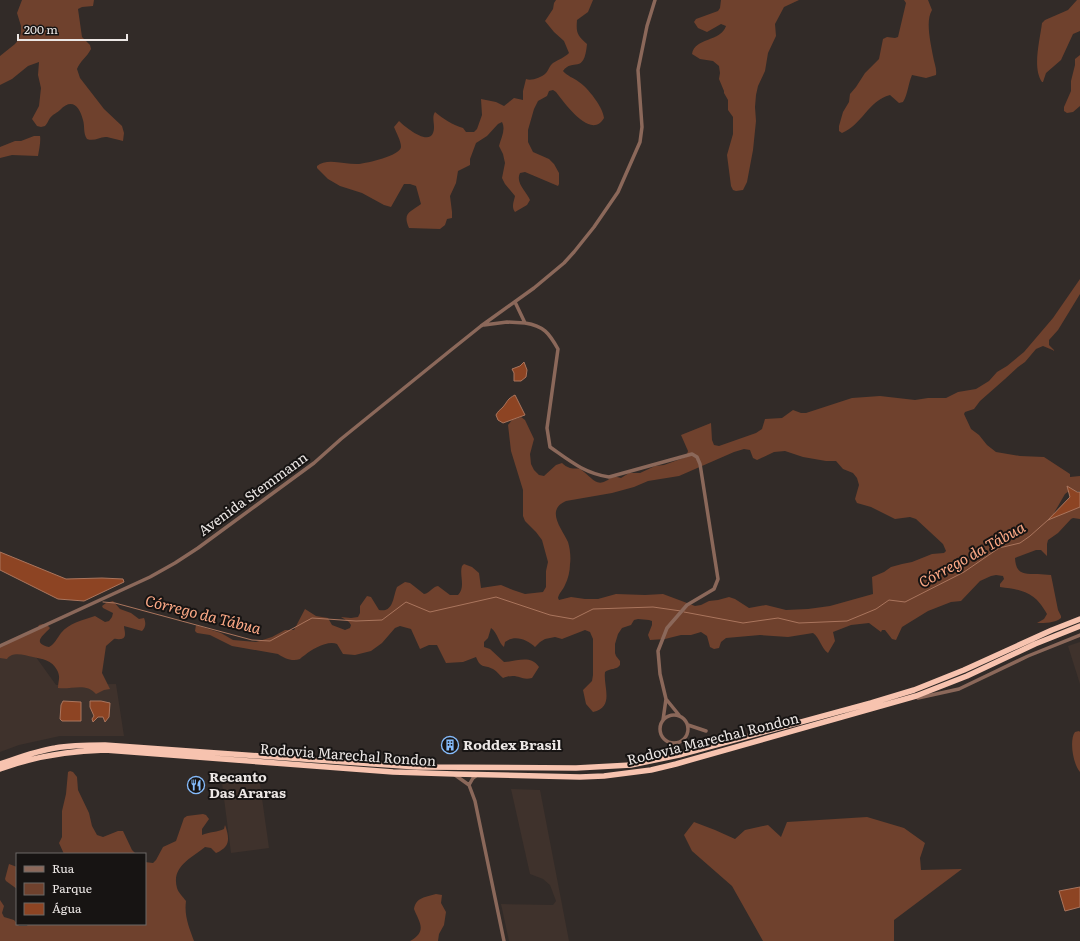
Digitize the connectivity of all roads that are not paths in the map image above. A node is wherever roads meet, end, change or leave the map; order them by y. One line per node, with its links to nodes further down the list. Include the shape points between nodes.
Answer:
1 (655, 0): 2 (street, Avenida Stemmann, via 638,70 641,135 627,174 605,212 574,252)
2 (515, 302): 3 (street); 4 (street, Avenida Stemmann)
3 (525, 323): 4 (street); 9 (street, via 545,330 558,349 547,428 550,447 595,475 609,477 692,454 697,457 700,464 718,579 714,588 687,604 667,628 658,651)
4 (483, 325): 8 (street, Avenida Stemmann, via 314,462 192,551 150,576)
5 (1080, 619): 15 (highway, Rodovia Marechal Rondon, via 914,690 679,755 631,765 576,768 417,767 105,745 54,748)
6 (1080, 626): 10 (highway, Rodovia Marechal Rondon, via 940,688)
7 (1080, 635): 10 (street, via 1028,656 959,689)
8 (0, 646)
9 (666, 699): 11 (street); 12 (street)
10 (891, 704): 18 (highway, Rodovia Marechal Rondon, via 651,770 604,776)
11 (679, 715): 12 (street, via 670,715); 13 (street)
12 (663, 720): 13 (street, via 661,734 672,743 686,737)
13 (688, 725): 14 (street)
14 (706, 731)
15 (0, 764)
16 (0, 769): 17 (highway, Rodovia Marechal Rondon, via 56,753 105,750 393,772)
17 (454, 774): 18 (highway, Rodovia Marechal Rondon); 19 (street)
18 (480, 774): 19 (street, via 473,778)
19 (469, 785): 20 (street, via 475,802)
20 (504, 941)

